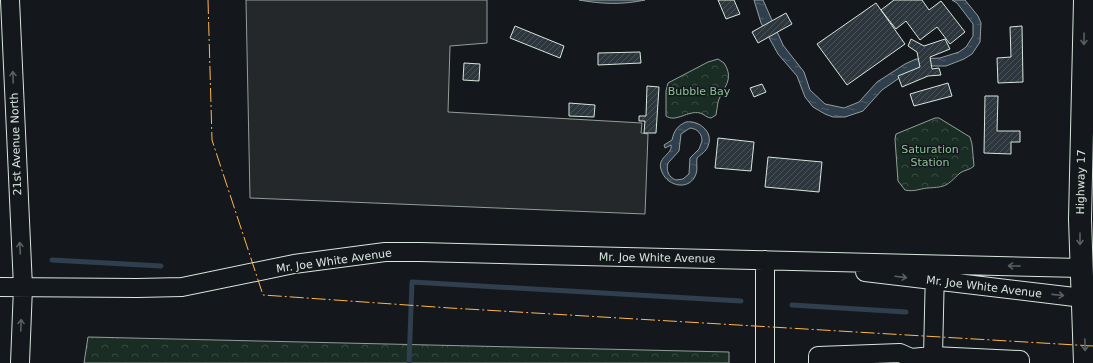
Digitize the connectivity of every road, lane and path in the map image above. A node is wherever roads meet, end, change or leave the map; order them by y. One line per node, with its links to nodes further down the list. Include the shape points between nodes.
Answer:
1 (10, 0): 7 (street, 21st Avenue North, one-way to 1)
2 (1085, 0): 5 (highway, Highway 17, one-way to 5)
3 (765, 260): 4 (street, Mr. Joe White Avenue); 7 (street, Mr. Joe White Avenue, via 385,252 294,264 182,287); 12 (street)
4 (935, 273): 5 (street, Mr. Joe White Avenue, one-way to 4); 5 (street, Mr. Joe White Avenue, one-way to 5); 8 (street)
5 (1086, 282): 16 (highway, Highway 17, one-way to 16)
6 (0, 287): 7 (street, Mr. Joe White Avenue)
7 (23, 287): 11 (street, 21st Avenue North, one-way to 7)
8 (932, 356): 9 (street); 10 (street)
9 (910, 360): 13 (street, via 900,353 818,356); 14 (street)
10 (955, 360): 15 (street, via 1020,360)
11 (20, 363)
12 (765, 363)
13 (818, 363)
14 (891, 363)
15 (1020, 363)
16 (1085, 363)

